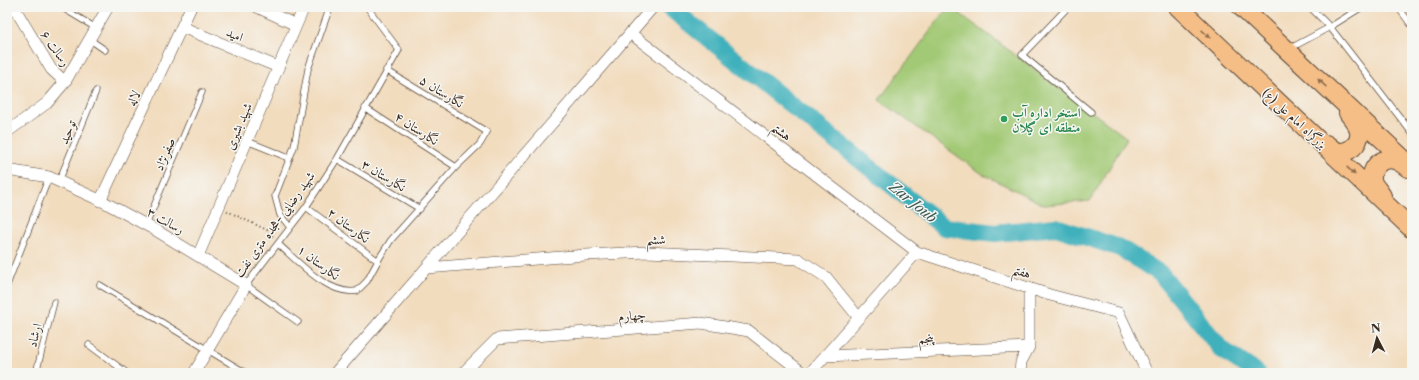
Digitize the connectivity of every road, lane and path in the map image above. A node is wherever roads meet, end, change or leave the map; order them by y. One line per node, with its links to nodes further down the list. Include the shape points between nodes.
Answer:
1 (14, 7): 27 (street, رسالت ۶, via 50,69)
2 (61, 7): 20 (lane)
3 (108, 7): 20 (street)
4 (191, 7): 18 (street, لاله)
5 (258, 7): 16 (street)
6 (304, 7): 16 (street, شهید بشیری)
7 (330, 7): 37 (lane, via 308,69 294,147)
8 (367, 7): 26 (lane, شهید رضایی -هجده متری نفت, via 399,50)
9 (653, 7): 21 (street)
10 (1068, 7): 32 (lane, via 1022,55)
11 (1178, 7): 34 (highway, بزرگراه امام علی (ع), one-way to 34)
12 (1241, 7): 24 (highway)
13 (1310, 7): 19 (lane)
14 (1362, 7): 19 (lane)
15 (1398, 7): 17 (lane)
16 (296, 25): 25 (street, شهید بشیری)
17 (1412, 26)
18 (182, 27): 25 (street, امید); 45 (street, لاله)
19 (1330, 27): 24 (lane); 35 (lane)
20 (96, 28): 22 (street)
21 (632, 30): 54 (street, هشتم); 57 (street)
22 (89, 39): 23 (lane); 27 (street)
23 (105, 50)
24 (1287, 50): 30 (highway, one-way to 24)
25 (278, 67): 36 (street, شهید بشیری)
26 (386, 70): 31 (lane, شهید رضایی -هجده متری نفت); 39 (lane, نگارستان ۵, via 487,132 480,144)
27 (65, 82): 33 (street, via 48,103)
28 (96, 91): 44 (lane, توحید)
29 (202, 92): 50 (lane, صفرنژاد)
30 (1341, 100): 34 (highway, via 1359,131 1358,140 1353,148 1346,152 1337,151); 40 (highway)
31 (365, 108): 38 (lane, شهید رضایی -هجده متری نفت); 39 (lane, نگارستان ۴)
32 (1091, 112)
33 (8, 129)
34 (1309, 131): 49 (highway, بزرگراه امام علی (ع), one-way to 49)
35 (1412, 133)
36 (247, 141): 37 (lane); 46 (street, شهید بشیری)
37 (289, 158): 51 (lane, via 275,196 280,215)
38 (337, 159): 47 (lane, شهید رضایی -هجده متری نفت); 48 (lane, نگارستان ۳)
39 (456, 167): 48 (lane)
40 (1412, 167)
41 (7, 170): 43 (street, رسالت ۳)
42 (1412, 171): 49 (highway, via 1390,159 1382,161 1374,169 1374,184)
43 (49, 177): 44 (street, رسالت ۳); 58 (lane)
44 (60, 181): 45 (street, رسالت ۳)
45 (100, 201): 50 (street, رسالت ۳)
46 (219, 207): 53 (path, via 269,231); 55 (street, شهید بشیری)
47 (306, 207): 51 (lane, شهید رضایی -هجده متری نفت); 56 (lane, نگارستان ۲)
48 (420, 209): 56 (lane, via 392,240)
49 (1393, 211): 52 (highway, بزرگراه امام علی (ع))
50 (146, 225): 55 (street, رسالت ۳)
51 (290, 227): 53 (lane, شهید رضایی -هجده متری نفت)
52 (1412, 229)
53 (278, 244): 56 (lane, نگارستان ۱, via 329,286 340,291 356,291 367,281); 61 (lane, شهید رضایی -هجده متری نفت)
54 (917, 252): 62 (street, هفتم); 64 (street)
55 (198, 256): 61 (street, رسالت ۳)
56 (378, 261)
57 (427, 268): 64 (street, ششم, via 647,252 798,259 826,277); 74 (street)
58 (8, 275): 59 (lane)
59 (7, 284)
60 (100, 284): 68 (lane)
61 (246, 285): 65 (lane, رسالت ۳); 68 (street, شهید رضایی -هجده متری نفت)
62 (1029, 288): 67 (street); 79 (street, هفتم, via 1119,313)
63 (54, 302): 70 (lane, ارشاد)
64 (859, 318): 69 (street)
65 (298, 322)
66 (89, 345): 71 (lane)
67 (1029, 347): 69 (street, پنجم); 78 (street, via 1021,362)
68 (208, 349): 72 (street, شهید رضایی -هجده متری نفت); 73 (lane)
69 (825, 356): 77 (street)
70 (36, 373)
71 (127, 373)
72 (194, 373)
73 (246, 373)
74 (334, 373)
75 (463, 373): 76 (street, چهارم, via 498,339 701,323 748,331)
76 (803, 373)
77 (810, 373)
78 (1020, 373)
79 (1147, 373)

